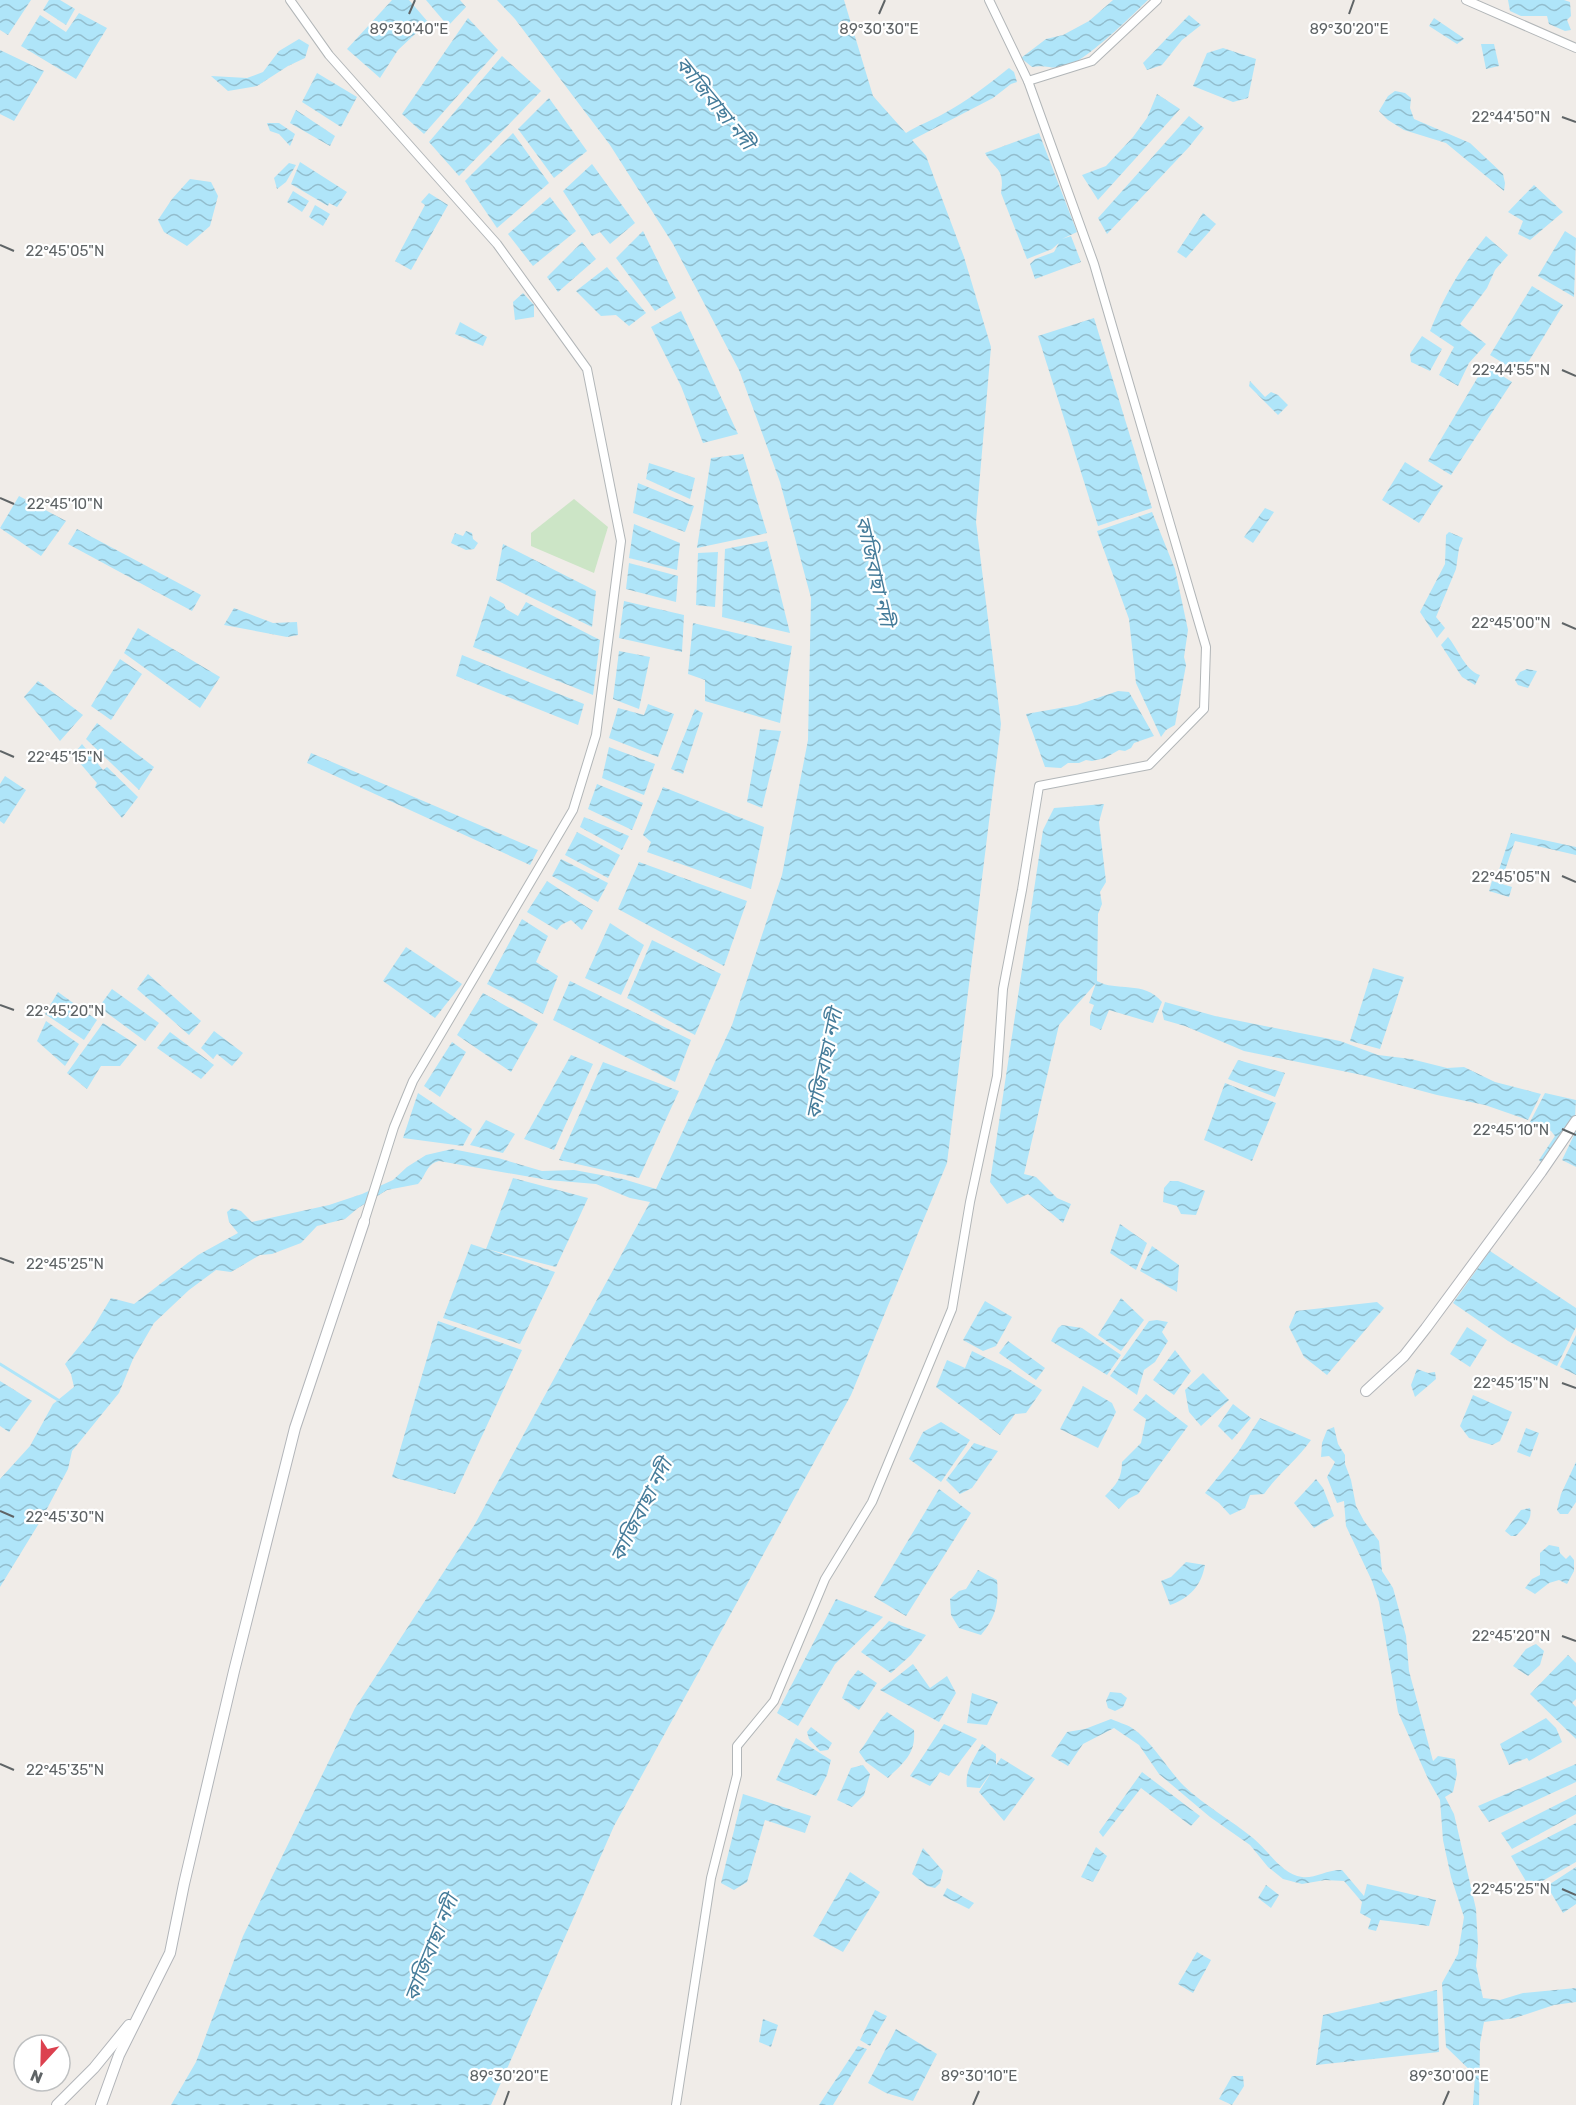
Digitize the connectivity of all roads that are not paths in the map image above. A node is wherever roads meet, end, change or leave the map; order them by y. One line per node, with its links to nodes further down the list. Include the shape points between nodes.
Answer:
1 (290, 0): 8 (street, via 329,55 497,244 586,369 621,541 596,735 573,810 413,1081)
2 (989, 0): 6 (street)
3 (1157, 0): 6 (street, via 1092,61)
4 (1466, 0): 5 (street)
5 (1576, 48)
6 (1028, 81): 13 (street, via 1094,264 1206,647 1204,709 1149,765 1039,786 1003,989 997,1076 952,1309 872,1502 825,1579 774,1701 737,1746 737,1775 711,1878)
7 (1576, 1121): 9 (street, via 1404,1356)
8 (364, 1222): 10 (street, via 295,1428 170,1953)
9 (1366, 1391)
10 (140, 2011): 11 (street, via 94,2068); 12 (street)
11 (57, 2105)
12 (101, 2105)
13 (676, 2105)

